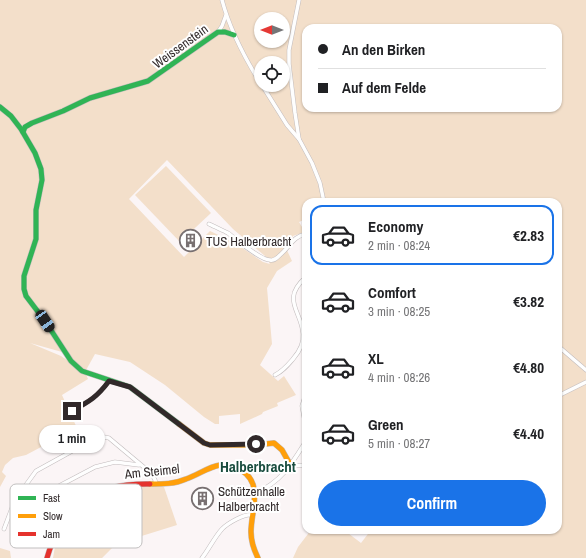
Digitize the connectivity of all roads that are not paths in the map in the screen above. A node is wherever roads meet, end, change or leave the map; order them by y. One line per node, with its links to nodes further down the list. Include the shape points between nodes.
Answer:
1 (222, 0): 3 (street)
2 (299, 0): 10 (street, via 289,50)
3 (226, 14): 4 (street, Weissenstein); 5 (street)
4 (218, 32): 5 (street, Weissenstein); 9 (street, Weissenstein, via 148,81 90,98 28,124)
5 (234, 35): 6 (street)
6 (254, 72)
7 (266, 92): 10 (street)
8 (0, 108): 9 (street, via 13,117)
9 (23, 132): 20 (street, via 38,158 42,177 36,210 36,236 25,272 24,292 71,361 82,371)
10 (299, 139): 11 (street, via 319,178)
11 (323, 198)
12 (209, 224): 13 (street, via 227,232 261,258 269,260 279,256 296,237)
13 (302, 235)
14 (302, 281): 15 (street, via 294,295)
15 (302, 327)
16 (302, 341): 19 (street, via 299,352 283,371)
17 (562, 349): 18 (street)
18 (586, 370)
19 (275, 376)
20 (109, 381): 23 (street, via 93,399); 27 (street, via 130,387 204,443 243,445 274,442)
21 (586, 382): 22 (street)
22 (562, 394)
23 (72, 411)
24 (302, 448): 27 (street)
25 (140, 465): 28 (street, via 109,438 104,437 94,439 36,471); 29 (street, via 115,462 95,467); 31 (street, via 154,477)
26 (302, 465): 27 (street)
27 (291, 466): 32 (street, via 274,483)
28 (27, 484)
29 (63, 484)
30 (142, 484): 31 (street, Am Steimel)
31 (156, 484): 32 (street, Am Steimel, via 178,482 222,464 245,473)
32 (256, 493): 34 (street)
33 (10, 514): 35 (street)
34 (253, 515): 38 (street, via 243,515 222,528); 39 (street, via 252,539)
35 (4, 530)
36 (50, 548): 37 (street, Am Steimel)
37 (47, 558)
38 (202, 558)
39 (258, 558)

